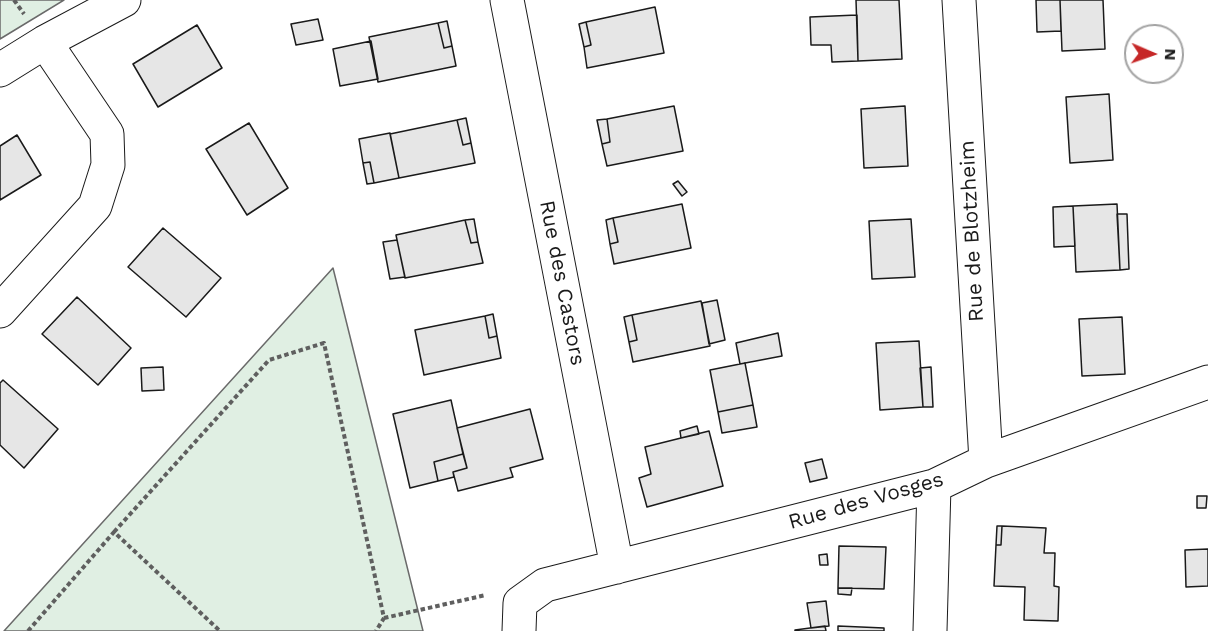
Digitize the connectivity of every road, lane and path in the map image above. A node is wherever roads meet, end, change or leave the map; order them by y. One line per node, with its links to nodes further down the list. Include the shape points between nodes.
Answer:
1 (124, 0): 4 (street)
2 (507, 0): 11 (street, Rue des Castors)
3 (959, 0): 8 (street, Rue de Blotzheim)
4 (45, 42): 5 (street); 6 (street, via 107,134 108,165 95,206)
5 (0, 70)
6 (0, 311)
7 (1208, 382): 8 (street, Rue des Vosges)
8 (986, 461): 9 (street, Rue des Vosges)
9 (934, 486): 11 (street, Rue des Vosges); 17 (street)
10 (114, 531): 13 (path, via 269,360 324,343); 14 (path); 15 (path)
11 (617, 567): 12 (street, Rue des Vosges, via 545,585)
12 (520, 617): 13 (path, via 483,594)
13 (384, 618): 16 (path)
14 (28, 631)
15 (220, 631)
16 (376, 631)
17 (930, 631)

